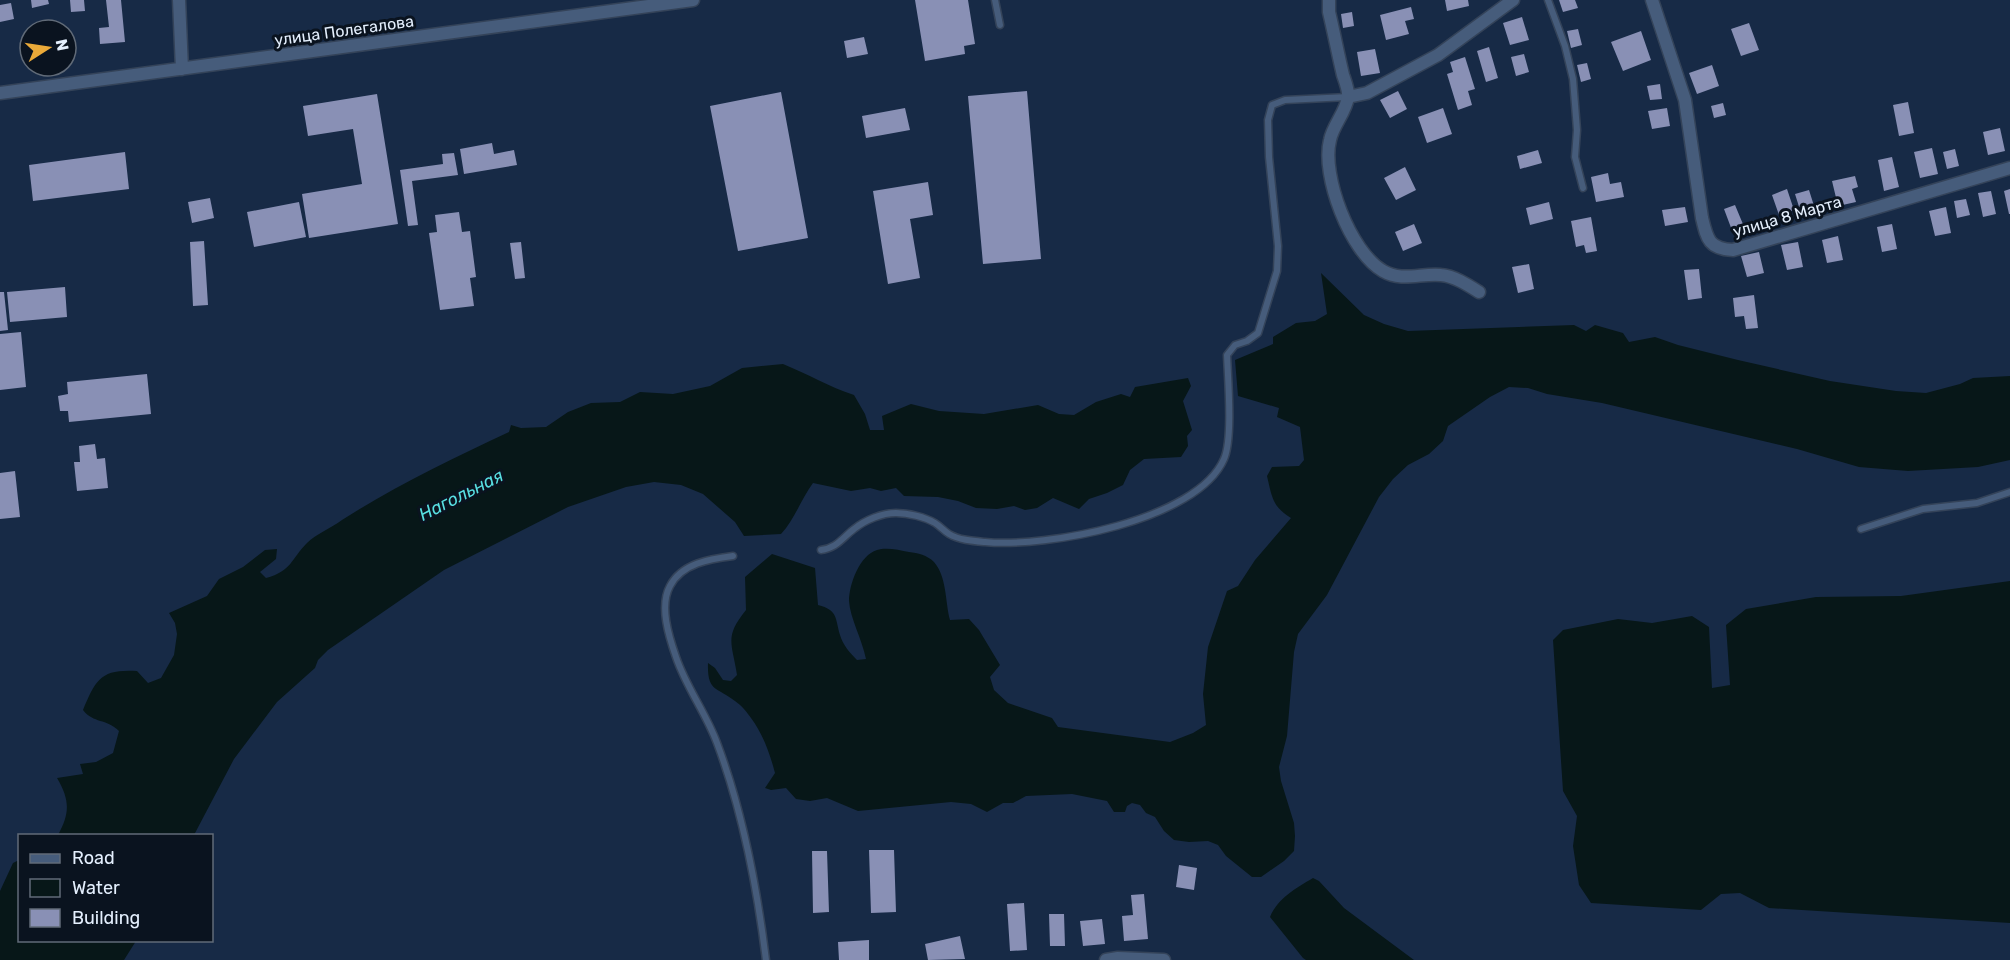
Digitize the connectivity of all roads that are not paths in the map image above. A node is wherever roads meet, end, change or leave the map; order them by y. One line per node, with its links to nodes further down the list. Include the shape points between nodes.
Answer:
1 (179, 0): 11 (street)
2 (585, 0): 9 (street)
3 (693, 0): 9 (street, улица Полегалова)
4 (995, 0): 10 (lane)
5 (1329, 0): 13 (street)
6 (1513, 0): 13 (street, via 1438,55 1367,93)
7 (1548, 0): 15 (lane, via 1573,80 1575,157)
8 (1652, 0): 14 (street, улица 8 Марта, via 1685,100 1702,218 1713,245 1733,250)
9 (585, 14): 11 (street, улица Полегалова)
10 (999, 25)
11 (183, 69): 12 (street, улица Полегалова)
12 (0, 93)
13 (1348, 97): 16 (street, via 1330,139 1328,165 1349,229 1364,253 1381,270 1395,276 1441,275); 19 (lane, via 1285,100 1272,105 1268,120 1269,157 1277,271 1258,333 1235,345 1227,355 1225,458 1215,475 1197,492 1119,526 1044,542 958,538 933,521 897,513 882,514 855,528 831,549)
14 (2010, 168)
15 (1583, 188)
16 (1479, 292)
17 (2010, 492): 18 (lane, via 1977,503 1923,509)
18 (1861, 529)
19 (821, 550)
20 (733, 556): 21 (lane, via 699,561 680,574 669,586 666,624 680,669 716,740 734,792)
21 (766, 960)
22 (1106, 960): 23 (street)
23 (1164, 960)

